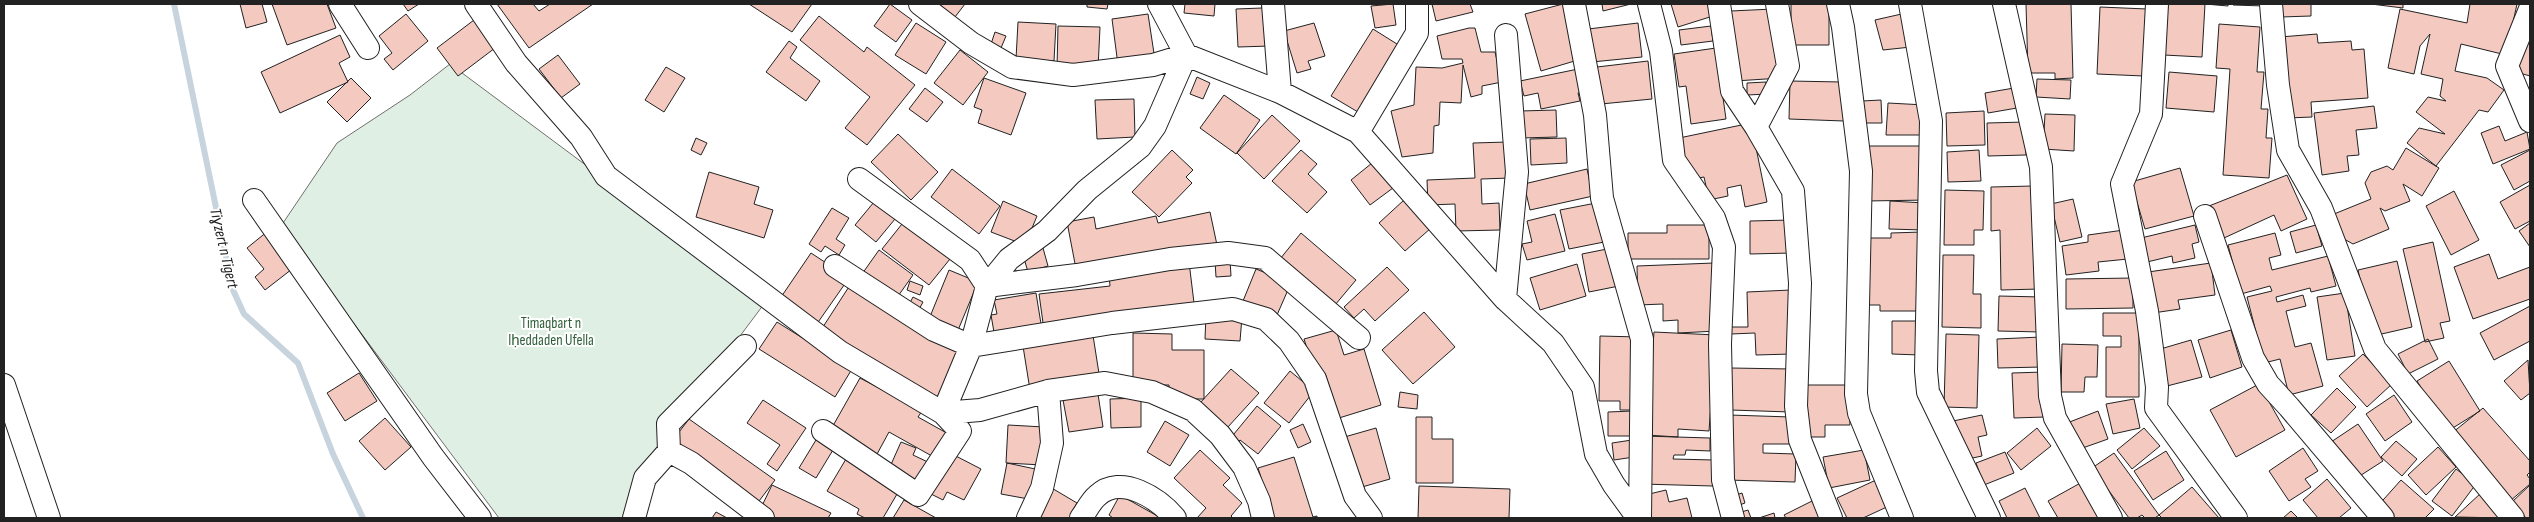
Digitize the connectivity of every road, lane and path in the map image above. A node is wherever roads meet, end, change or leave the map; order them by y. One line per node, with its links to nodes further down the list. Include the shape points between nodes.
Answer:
1 (340, 4): 18 (street)
2 (476, 4): 35 (street, via 516,63 581,136 606,176 840,352)
3 (920, 4): 19 (street, via 971,43 1012,67 1073,76 1153,65)
4 (1159, 4): 19 (street)
5 (1273, 4): 20 (street)
6 (1418, 4): 23 (street, via 1417,34)
7 (1574, 4): 47 (street, via 1595,115 1602,198 1642,339)
8 (1649, 4): 48 (street, via 1661,51 1674,160 1714,218 1724,248 1720,344 1723,480)
9 (1719, 4): 22 (street, via 1732,91)
10 (1777, 4): 22 (street, via 1788,66)
11 (1838, 4): 50 (street, via 1861,171 1856,394 1859,413)
12 (1910, 4): 51 (street, via 1931,120 1928,392)
13 (2004, 4): 52 (street, via 2041,167 2050,396 2055,418)
14 (2157, 4): 53 (street, via 2151,114 2122,184 2147,311 2157,387 2156,408)
15 (2271, 4): 55 (street, via 2288,150 2321,208 2375,349)
16 (2530, 9): 21 (street, via 2507,66)
17 (1506, 35): 29 (street, via 1518,172)
18 (368, 48)
19 (1186, 55): 20 (street); 28 (street, via 1155,126 1140,147 1087,190 1047,231 1009,259)
20 (1280, 92): 23 (street)
21 (2530, 121)
22 (1756, 127): 49 (street, via 1793,191 1800,283 1796,406 1800,440)
23 (1358, 132): 29 (street)
24 (860, 179): 28 (street, via 970,260)
25 (254, 200): 39 (street, via 433,457)
26 (2205, 216): 54 (street, via 2253,358 2268,384)
27 (835, 266): 32 (street, via 934,330)
28 (987, 286): 30 (street, via 1228,253 1265,258); 32 (street)
29 (1505, 299): 47 (street, via 1553,343 1583,387 1596,454)
30 (1359, 338)
31 (746, 346): 37 (street, via 668,424)
32 (971, 346): 35 (street); 46 (street, via 1112,323 1233,309 1266,319 1289,341 1315,378 1355,496)
33 (4, 385): 38 (street)
34 (1048, 391): 35 (street, via 980,410); 42 (street, via 1052,443 1042,488); 45 (street, via 1105,383 1152,392 1193,410 1220,434 1244,467)
35 (943, 413): 36 (street, via 960,431 918,495)
36 (823, 431)
37 (669, 451): 40 (street, via 645,478); 41 (street, via 691,463)
38 (50, 518)
39 (480, 518)
40 (634, 518)
41 (764, 518)
42 (1028, 518)
43 (1082, 518): 44 (street, via 1097,495 1110,488 1130,488 1152,496)
44 (1175, 518)
45 (1263, 518)
46 (1371, 518)
47 (1639, 518)
48 (1733, 518)
49 (1831, 518)
50 (1902, 518)
51 (1989, 518)
52 (2111, 518)
53 (2236, 518)
54 (2383, 518)
55 (2513, 518)

